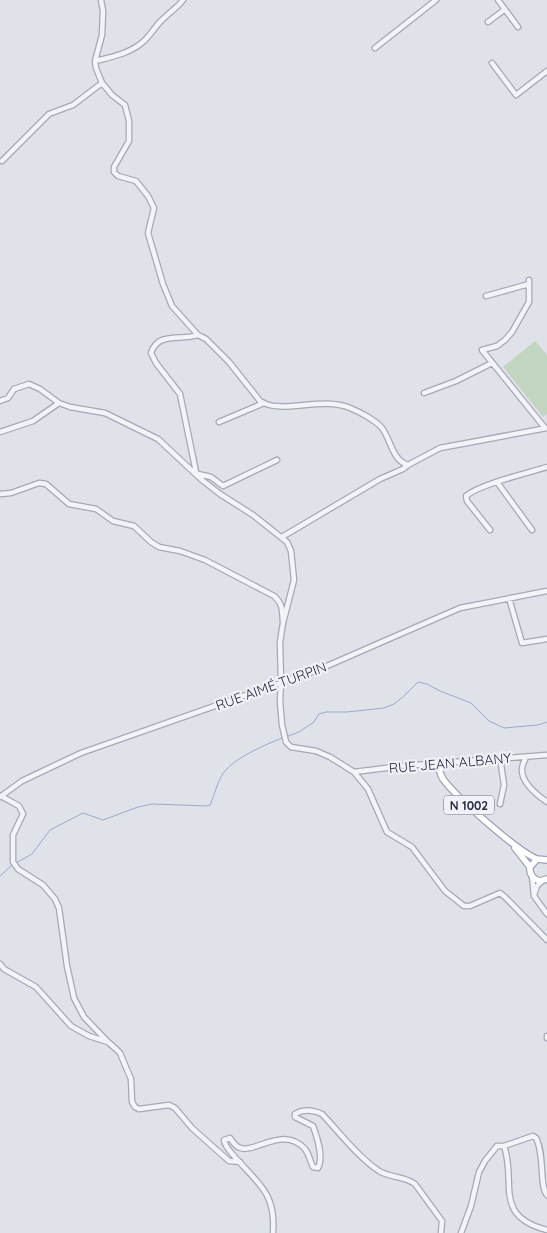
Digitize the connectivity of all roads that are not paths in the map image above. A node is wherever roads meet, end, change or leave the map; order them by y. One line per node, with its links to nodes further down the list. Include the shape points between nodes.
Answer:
1 (183, 0): 9 (street, via 144,42 122,54)
2 (436, 0): 8 (street)
3 (498, 0): 5 (street)
4 (102, 2): 9 (street, via 102,35)
5 (504, 10): 6 (street); 7 (street)
6 (488, 22)
7 (518, 27)
8 (375, 48)
9 (95, 61): 12 (street)
10 (492, 63): 11 (street, via 516,95)
11 (547, 71)
12 (102, 84): 13 (street, via 73,105 50,114); 15 (street, via 125,105 130,120 129,141 114,172 136,181 148,196 154,211 148,233 163,284 172,306)
13 (2, 161)
14 (486, 296): 16 (street, via 529,282 529,302 512,332 497,346 482,350)
15 (198, 335): 20 (street, via 229,362); 27 (street, via 166,338 155,343 151,354 180,394)
16 (492, 363): 17 (street); 22 (street)
17 (424, 393)
18 (0, 402): 19 (street, via 8,398 14,389 29,384)
19 (60, 403): 23 (street, via 32,421); 27 (street, via 105,413 158,439)
20 (264, 404): 21 (street); 25 (street, via 273,407 318,403 350,408 381,427 398,458)
21 (220, 422)
22 (546, 428): 25 (street, via 440,448)
23 (0, 432)
24 (277, 460): 27 (street, via 223,486 211,477)
25 (408, 465): 32 (street)
26 (547, 467): 28 (street)
27 (197, 473): 32 (street, via 220,494)
28 (497, 482): 30 (street, via 466,496); 31 (street)
29 (0, 494): 35 (street, via 46,484 69,504 96,509 113,521 134,526 158,547 205,560 274,596 282,607)
30 (490, 530)
31 (532, 530)
32 (282, 537): 35 (street, via 291,552 294,580)
33 (547, 591): 34 (street, RUE AIMÉ TURPIN)
34 (509, 598): 36 (street, via 522,643); 37 (street, RUE AIMÉ TURPIN, via 460,608)
35 (283, 624): 37 (street, via 279,658)
36 (547, 639)
37 (282, 683): 42 (street, via 280,702 286,742 291,747 330,757); 43 (street, RUE AIMÉ TURPIN, via 81,753 22,781)
38 (547, 755): 39 (street, RUE JEAN ALBANY)
39 (526, 757): 40 (street, RUE JEAN ALBANY); 44 (street, via 522,767 524,778)
40 (500, 758): 41 (street, RUE JEAN ALBANY); 45 (street, via 504,785)
41 (439, 764): 42 (street, RUE JEAN ALBANY); 46 (main road, N 1002, via 443,778 463,800)
42 (354, 772): 54 (street, via 368,789 387,832 412,847 445,891 464,906 500,893)
43 (1, 796): 56 (street, via 19,806 23,814 13,835 14,864 54,898 59,908 74,998 84,1017)
44 (547, 802)
45 (500, 804)
46 (509, 840): 47 (main road, N 1002); 49 (main road, N 1002)
47 (537, 859): 48 (main road); 49 (main road)
48 (546, 859)
49 (530, 867): 50 (main road)
50 (531, 875): 51 (main road, via 537,880); 52 (street)
51 (546, 880): 52 (street, via 537,886)
52 (534, 896): 53 (street)
53 (547, 914)
54 (547, 940)
55 (0, 964): 56 (street, via 36,987 71,1026)
56 (108, 1042): 58 (street, via 120,1053 131,1079 135,1107 169,1105 175,1108 229,1161)
57 (504, 1146): 59 (street, via 533,1136 539,1143); 61 (street, via 508,1191 515,1211 526,1221); 64 (street, via 497,1146 479,1172)
58 (240, 1162): 62 (street, via 270,1199); 63 (street, via 224,1144 226,1138 238,1147 247,1148 275,1139 291,1140 304,1147 313,1167 318,1168 320,1156 313,1126 295,1117 298,1112 316,1111 378,1170 416,1184 442,1221)
59 (545, 1165): 60 (street, via 543,1189)
60 (547, 1196)
61 (547, 1230)
62 (273, 1233)
63 (441, 1233)
64 (461, 1233)

